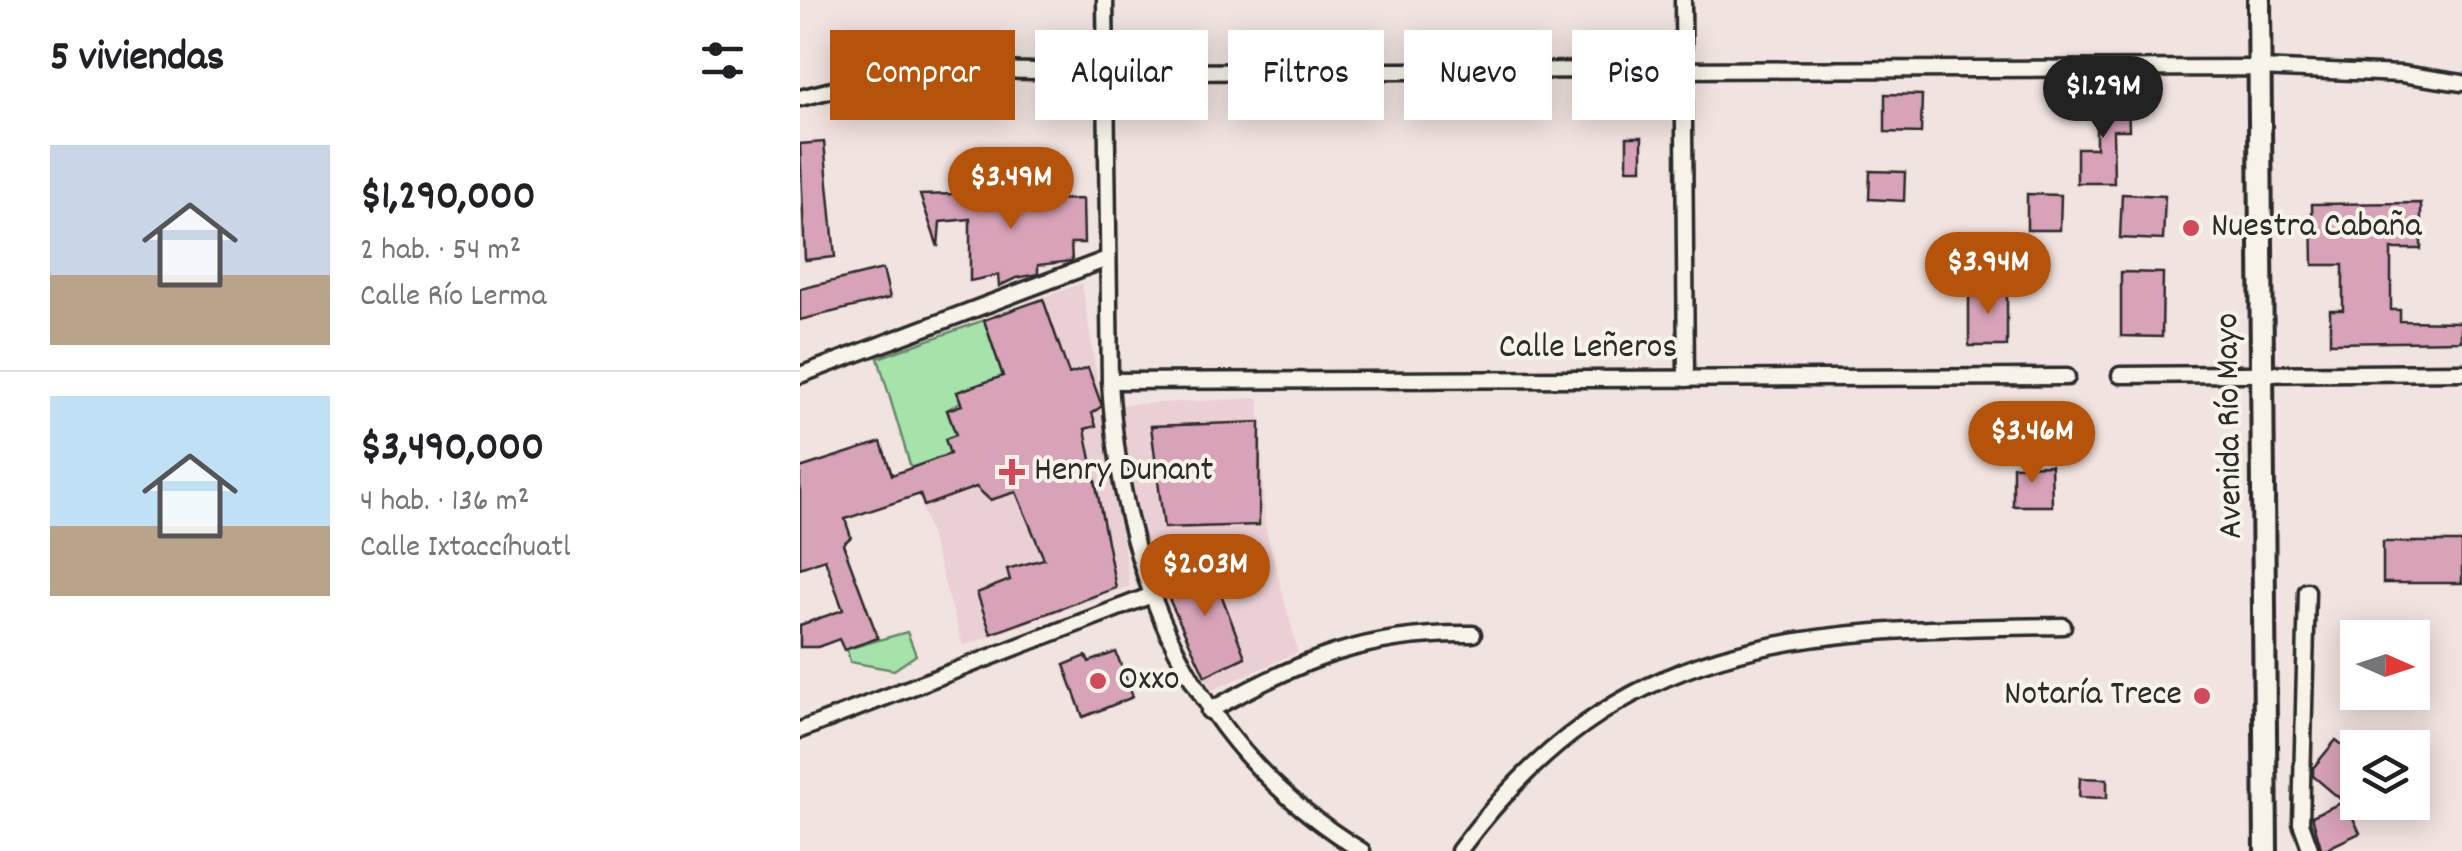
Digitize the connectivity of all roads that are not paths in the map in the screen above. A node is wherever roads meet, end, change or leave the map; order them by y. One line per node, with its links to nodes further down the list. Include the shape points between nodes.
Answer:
1 (1105, 0): 4 (street)
2 (1683, 0): 5 (street)
3 (2259, 0): 6 (street, Avenida Río Mayo)
4 (1105, 30)
5 (1683, 30)
6 (2258, 68): 8 (street); 11 (street); 16 (street, Avenida Río Mayo)
7 (1572, 70): 10 (street)
8 (1695, 70)
9 (1035, 71): 12 (street, via 914,69)
10 (1208, 72)
11 (2462, 82)
12 (800, 98)
13 (1105, 120): 15 (street)
14 (1684, 120): 21 (street)
15 (1107, 259): 19 (street); 22 (street)
16 (2264, 372): 17 (street); 18 (street); 31 (street, Avenida Río Mayo)
17 (2462, 372)
18 (2120, 375)
19 (800, 376)
20 (2067, 377): 21 (street, Calle Leñeros)
21 (1686, 379): 22 (street, Calle Leñeros)
22 (1110, 381): 24 (street, via 1116,460)
23 (2308, 592): 32 (street, via 2301,823)
24 (1152, 595): 27 (street); 28 (street)
25 (2063, 626): 30 (street, via 1809,636 1723,656 1601,711 1494,804)
26 (1473, 634): 27 (street, via 1374,639 1278,674)
27 (1210, 711): 29 (street, via 1285,798)
28 (800, 730)
29 (1362, 851)
30 (1459, 851)
31 (2266, 851)
32 (2311, 851)

